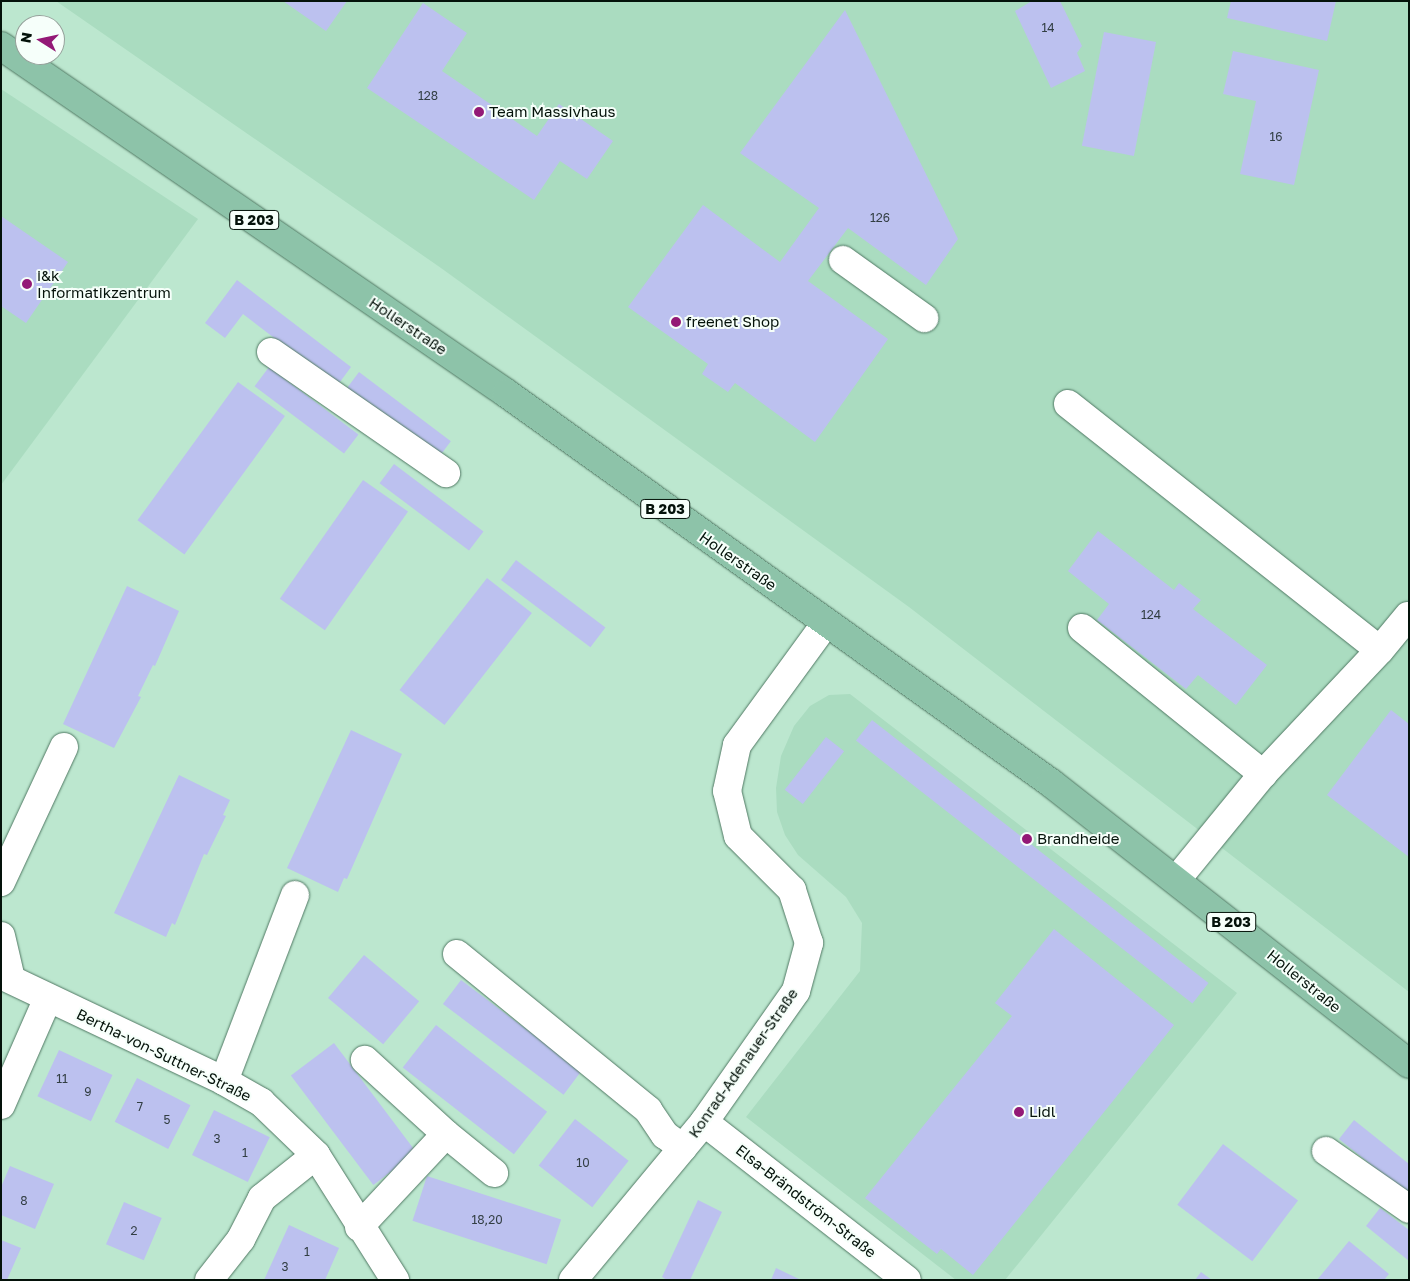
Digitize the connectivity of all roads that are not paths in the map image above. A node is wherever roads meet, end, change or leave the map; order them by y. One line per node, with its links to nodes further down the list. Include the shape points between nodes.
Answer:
1 (1, 46): 8 (main road, Hollerstraße / B 203, via 506,393)
2 (843, 260): 3 (street)
3 (924, 318)
4 (271, 352): 6 (street)
5 (1068, 404): 10 (street)
6 (446, 473)
7 (1408, 616): 10 (street)
8 (826, 623): 13 (main road, Hollerstraße / B 203, via 1051,783); 24 (street, Konrad-Adenauer-Straße, via 737,745 727,791 738,836 792,890 809,943 796,991)
9 (1082, 628): 12 (street)
10 (1380, 650): 12 (street)
11 (64, 746): 14 (street)
12 (1263, 774): 13 (street)
13 (1177, 880): 21 (main road, Hollerstraße / B 203)
14 (1, 882)
15 (295, 895): 22 (street)
16 (1, 936): 18 (street)
17 (457, 954): 26 (street, via 648,1110 665,1136)
18 (6, 977): 19 (street, Bertha-von-Suttner-Straße)
19 (48, 998): 22 (street, Bertha-von-Suttner-Straße); 23 (street)
20 (365, 1060): 25 (street)
21 (1409, 1064)
22 (224, 1081): 28 (street, Bertha-von-Suttner-Straße, via 261,1102)
23 (1, 1105)
24 (704, 1122): 26 (street, Konrad-Adenauer-Straße); 35 (street, Elsa-Brändström-Straße)
25 (446, 1134): 29 (street); 31 (street)
26 (683, 1148): 34 (street, Konrad-Adenauer-Straße)
27 (1326, 1151): 30 (street)
28 (316, 1155): 31 (street, Bertha-von-Suttner-Straße); 32 (street, via 262,1198 241,1239)
29 (494, 1173)
30 (1409, 1210)
31 (359, 1227): 33 (street, Bertha-von-Suttner-Straße)
32 (209, 1280)
33 (395, 1280)
34 (573, 1280)
35 (907, 1280)

